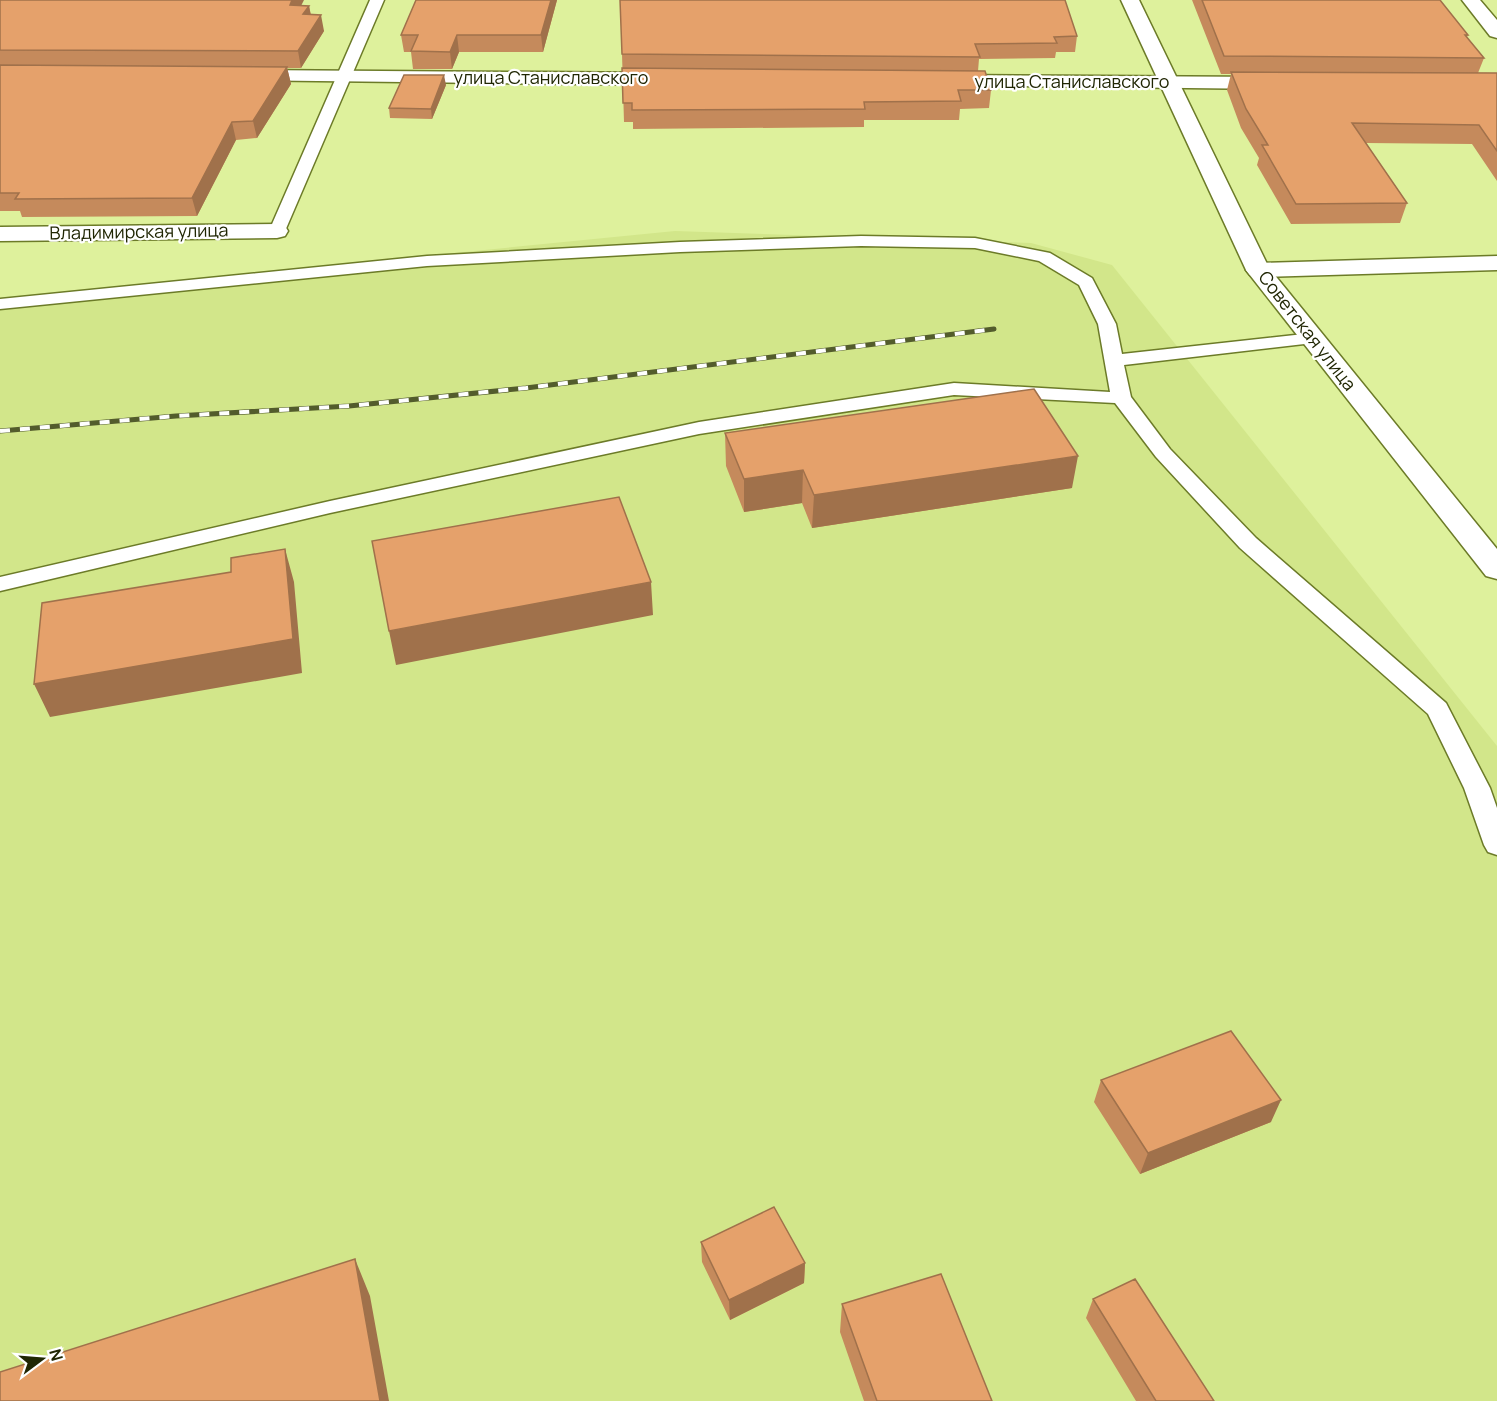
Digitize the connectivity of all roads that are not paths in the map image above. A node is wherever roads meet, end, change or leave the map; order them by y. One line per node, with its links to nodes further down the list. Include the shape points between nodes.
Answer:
1 (377, 0): 6 (lane)
2 (1130, 0): 9 (street, Советская улица)
3 (1471, 0): 4 (street)
4 (1497, 32)
5 (226, 76): 6 (street, улица Станиславского)
6 (345, 77): 7 (street, улица Станиславского); 11 (lane)
7 (691, 79)
8 (930, 81): 9 (street, улица Станиславского)
9 (1169, 82): 10 (street, улица Станиславского); 14 (street, Советская улица)
10 (1294, 83)
11 (277, 231): 12 (street, Владимирская улица)
12 (0, 234)
13 (1497, 263): 14 (street)
14 (1258, 270): 16 (street, Советская улица)
15 (0, 304): 17 (lane, via 427,261 861,241 975,243 1044,257 1086,282 1107,324)
16 (1312, 338): 17 (lane); 19 (street, Советская улица)
17 (1114, 361): 18 (lane)
18 (1121, 398): 21 (lane, via 954,388 699,428 330,507); 22 (lane, via 1163,453 1248,543 1437,709 1477,788)
19 (1489, 550): 20 (street, Советская улица)
20 (1497, 569)
21 (0, 585)
22 (1497, 846)

